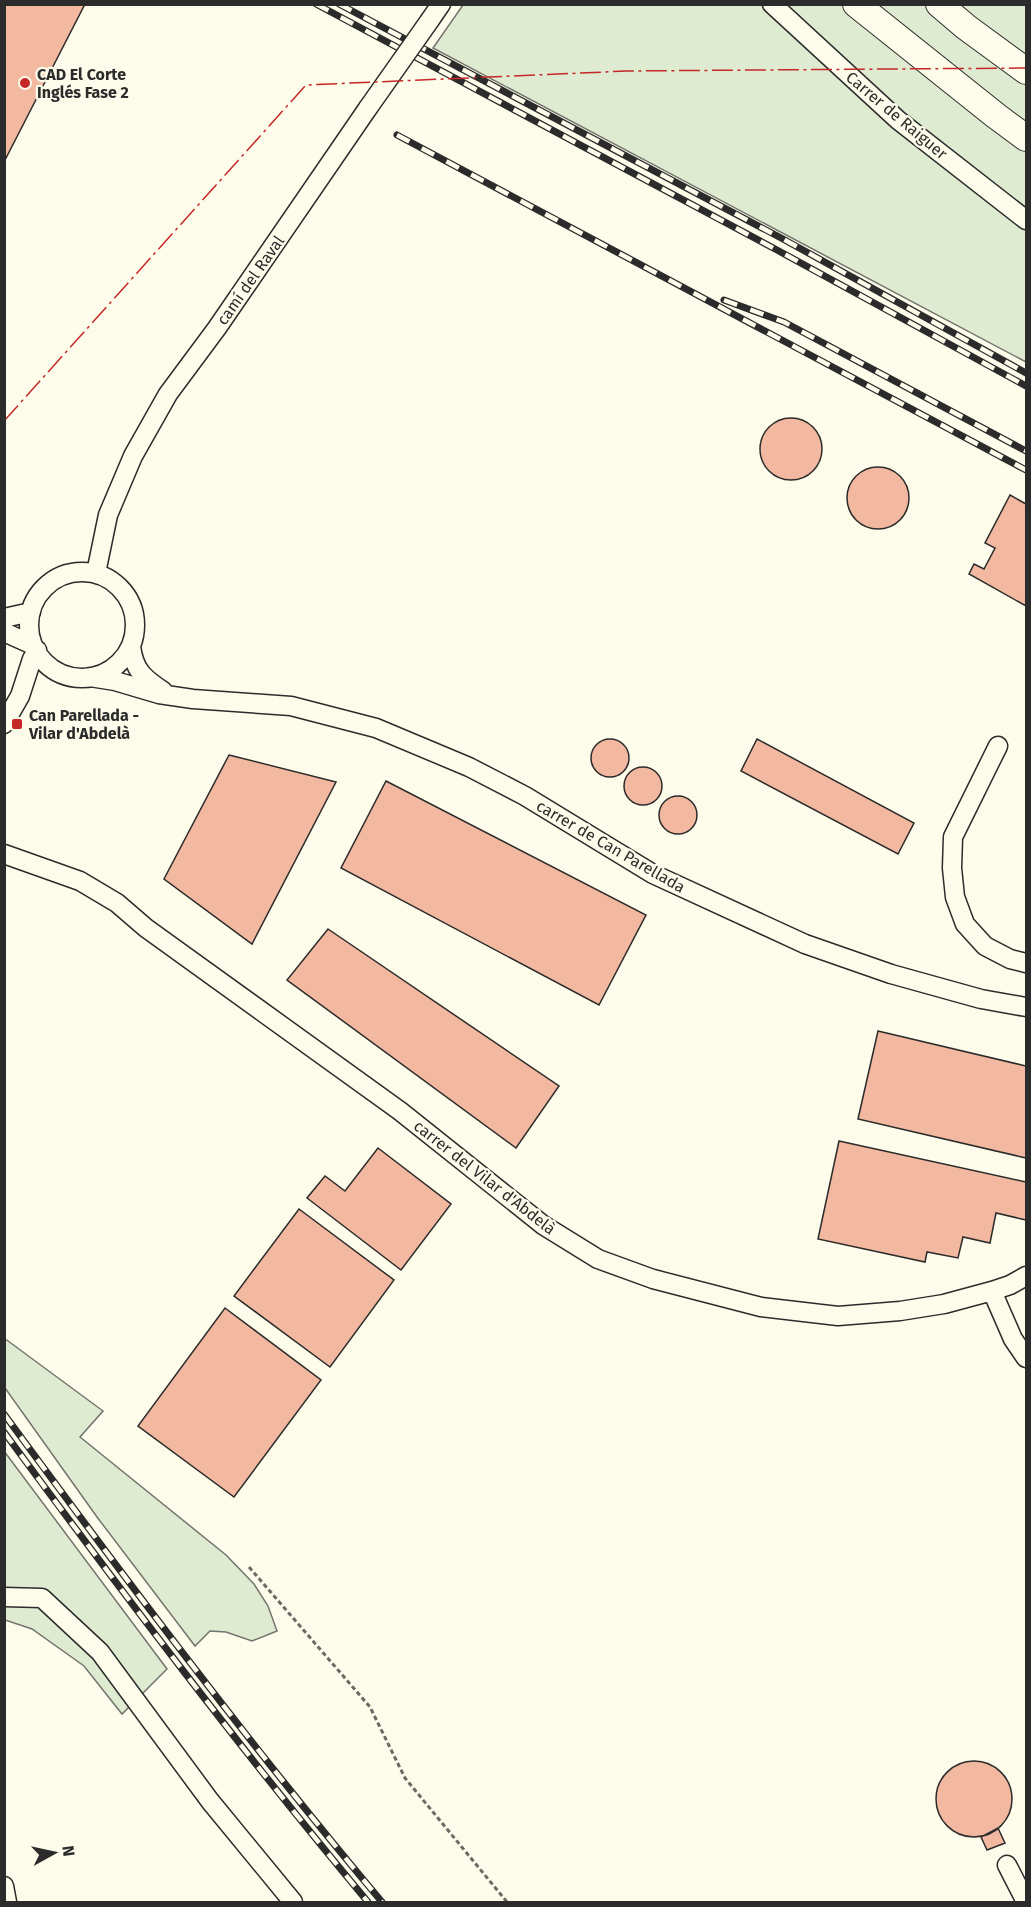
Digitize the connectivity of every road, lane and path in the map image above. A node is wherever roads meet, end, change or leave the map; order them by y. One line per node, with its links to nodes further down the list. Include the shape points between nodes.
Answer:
1 (441, 4): 8 (street, camí del Raval, bridge, via 168,394 133,456 108,516)
2 (772, 4): 7 (street, Carrer de Raiguer, via 898,120)
3 (855, 4): 6 (highway)
4 (939, 4): 5 (highway)
5 (1026, 71)
6 (1026, 138)
7 (1026, 220)
8 (96, 573): 9 (street, via 63,575 37,596); 12 (street, via 125,593 133,610)
9 (31, 612): 10 (street); 13 (street, via 29,628)
10 (4, 618)
11 (4, 632): 13 (street)
12 (131, 646): 15 (street, via 107,672); 16 (street, carrer de Can Parellada, via 133,663 146,680 162,691)
13 (35, 647): 14 (street); 17 (street, via 20,696)
14 (55, 670): 15 (street, via 71,677); 17 (street, via 34,684)
15 (90, 677): 16 (street, carrer de Can Parellada)
16 (194, 699): 21 (street, carrer de Can Parellada, via 291,706 376,728 478,772 653,874 806,944 891,974)
17 (8, 717)
18 (998, 746): 20 (street, via 953,837 955,897 964,924 985,946)
19 (4, 854): 23 (street, carrer del Vilar d'Abdelà, via 80,881 117,903 399,1111 543,1225 598,1259 653,1279 761,1308 838,1316 944,1304)
20 (1026, 963)
21 (1026, 1007)
22 (1026, 1276): 23 (street, carrer del Vilar d'Abdelà)
23 (993, 1291): 24 (street, via 1013,1339)
24 (1026, 1358)
25 (249, 1567): 31 (path, via 370,1707 405,1778)
26 (4, 1597): 30 (street, via 42,1598 100,1653 210,1801)
27 (1007, 1864): 32 (street)
28 (4, 1886): 29 (street)
29 (7, 1902)
30 (293, 1902)
31 (507, 1902)
32 (1026, 1902)

